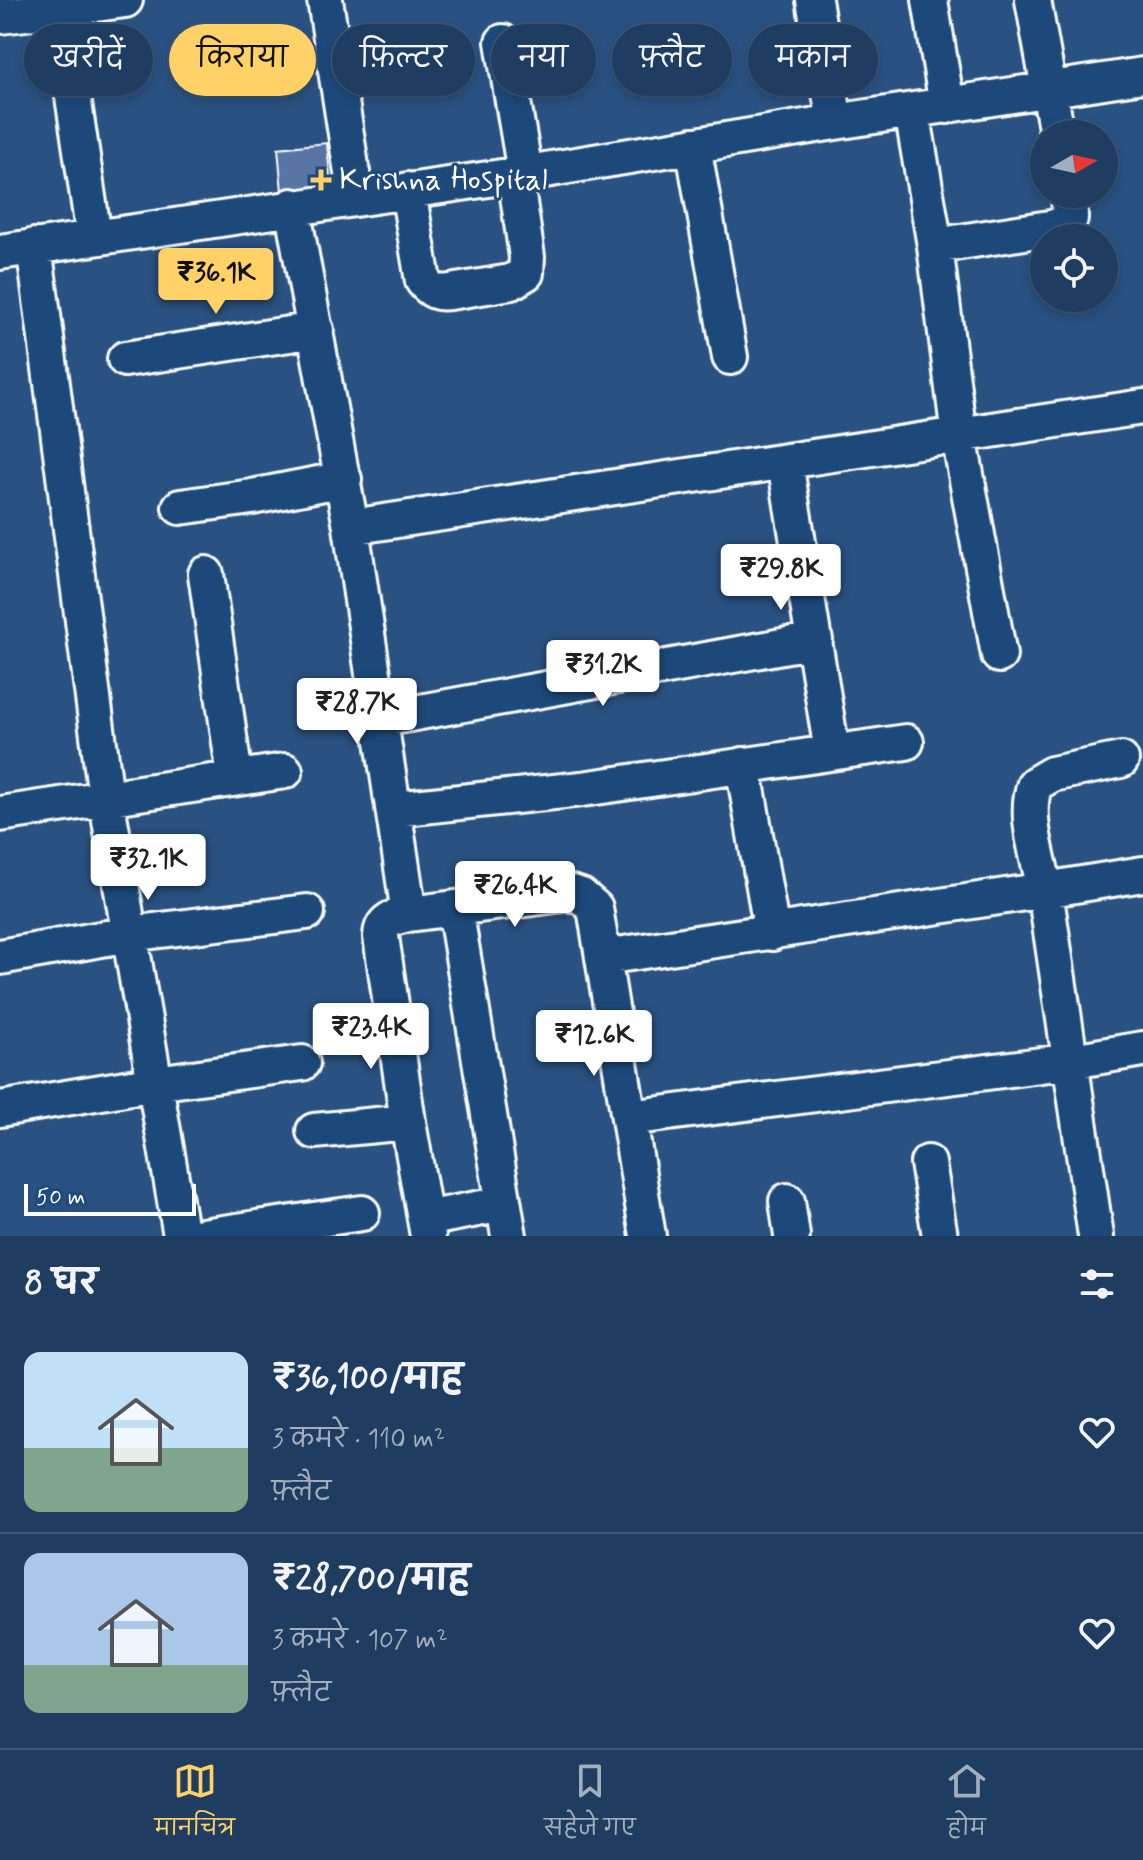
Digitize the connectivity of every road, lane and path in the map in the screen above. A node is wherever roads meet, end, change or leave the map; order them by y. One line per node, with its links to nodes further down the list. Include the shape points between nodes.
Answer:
1 (125, 0): 6 (street)
2 (325, 0): 18 (street)
3 (814, 0): 14 (street)
4 (930, 0): 11 (street)
5 (1033, 0): 9 (street)
6 (60, 9): 7 (street); 21 (street)
7 (1, 12)
8 (1143, 75): 9 (street)
9 (1048, 89): 11 (street); 13 (street)
10 (510, 96): 16 (street)
11 (947, 106): 12 (street)
12 (912, 111): 14 (street); 23 (street)
13 (1054, 120)
14 (835, 122): 15 (street)
15 (693, 145): 16 (street); 26 (street)
16 (520, 174): 17 (street); 17 (street, via 526,273 511,282 450,292 430,289 423,281)
17 (408, 190): 18 (street)
18 (356, 198): 19 (street)
19 (292, 206): 21 (street); 25 (street)
20 (1070, 208): 23 (street, via 1070,218 1056,227)
21 (94, 237): 22 (street)
22 (34, 246): 24 (street); 44 (street)
23 (935, 246): 29 (street)
24 (0, 252)
25 (316, 330): 27 (street); 31 (street)
26 (730, 357)
27 (125, 359)
28 (1143, 407): 29 (street)
29 (959, 436): 30 (street); 36 (street)
30 (785, 462): 33 (street); 35 (street)
31 (344, 479): 32 (street); 33 (street)
32 (180, 507)
33 (351, 527): 37 (street)
34 (206, 574): 43 (street)
35 (815, 640): 37 (street); 39 (street)
36 (999, 655)
37 (382, 719): 45 (street)
38 (906, 742): 39 (street)
39 (832, 752): 41 (street)
40 (1121, 760): 48 (street, via 1052,774 1035,784 1031,803)
41 (743, 765): 45 (street); 52 (street)
42 (285, 771): 43 (street)
43 (235, 778): 44 (street)
44 (106, 797): 46 (street); 53 (street)
45 (395, 809): 51 (street)
46 (0, 814)
47 (1143, 874): 48 (street)
48 (1045, 890): 52 (street); 57 (street)
49 (455, 908): 51 (street); 55 (street, via 562,893 581,896 595,908); 67 (street)
50 (307, 912): 53 (street)
51 (409, 914): 62 (street, via 394,917 381,928)
52 (772, 933): 55 (street)
53 (129, 934): 54 (street); 59 (street)
54 (0, 957)
55 (604, 957): 61 (street)
56 (1143, 1049): 57 (street)
57 (1072, 1061): 61 (street); 74 (street)
58 (302, 1063): 59 (street)
59 (155, 1083): 60 (street); 69 (street)
60 (0, 1109)
61 (629, 1118): 71 (street)
62 (408, 1122): 63 (street); 68 (street)
63 (314, 1131)
64 (928, 1163): 73 (street)
65 (787, 1201): 72 (street)
66 (362, 1213): 70 (street)
67 (506, 1220): 68 (street)
68 (427, 1228)
69 (181, 1236)
70 (202, 1236)
71 (648, 1236)
72 (792, 1236)
73 (940, 1236)
74 (1096, 1236)

